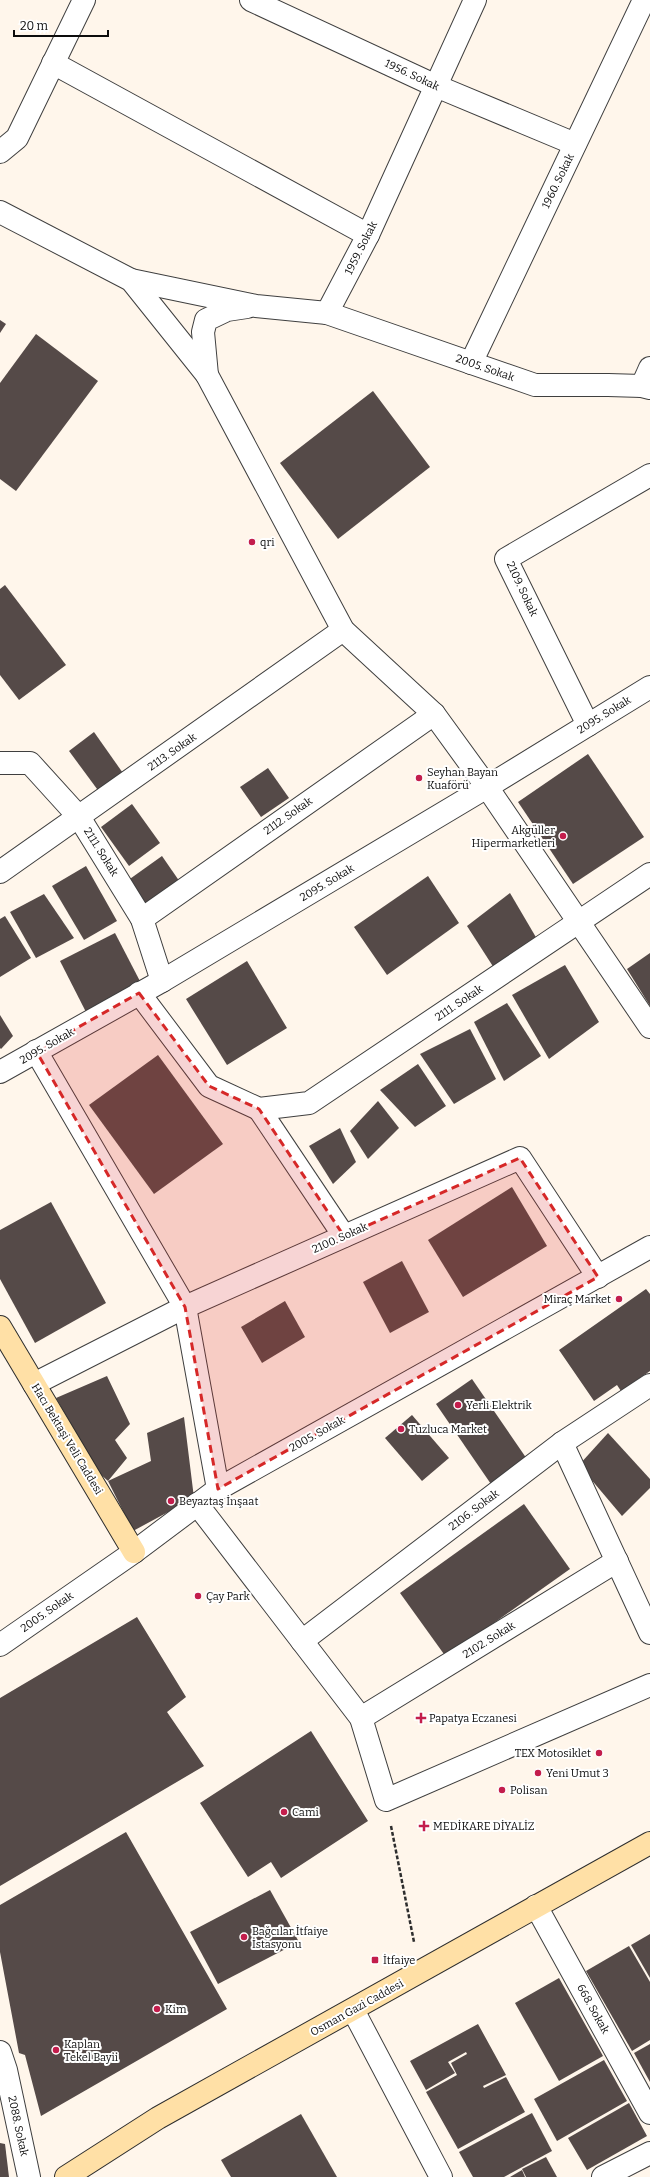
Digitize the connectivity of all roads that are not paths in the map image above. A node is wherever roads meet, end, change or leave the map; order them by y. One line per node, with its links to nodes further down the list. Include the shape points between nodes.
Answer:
1 (84, 0): 5 (street)
2 (251, 0): 6 (street, 1956. Sokak)
3 (475, 0): 6 (street, 1959. Sokak)
4 (644, 0): 7 (street, 1960. Sokak)
5 (54, 63): 8 (street, via 17,138); 10 (street)
6 (436, 86): 7 (street, 1956. Sokak); 10 (street, 1959. Sokak)
7 (576, 144): 14 (street, 1960. Sokak)
8 (0, 152)
9 (0, 212): 11 (street)
10 (368, 235): 13 (street, 1959. Sokak)
11 (130, 280): 12 (street); 15 (street)
12 (256, 306): 13 (street); 15 (street, via 227,310 206,320 204,332)
13 (327, 313): 14 (street, 2005. Sokak)
14 (471, 363): 16 (street, 2005. Sokak, via 535,385)
15 (207, 375): 18 (street)
16 (647, 381)
17 (650, 475): 21 (street, 2109. Sokak, via 506,559)
18 (343, 630): 20 (street); 24 (street, 2113. Sokak)
19 (650, 687): 21 (street, 2095. Sokak)
20 (434, 714): 23 (street); 27 (street, 2112. Sokak)
21 (588, 725): 23 (street, 2095. Sokak)
22 (0, 763): 24 (street, 2111. Sokak, via 30,763)
23 (487, 787): 28 (street); 29 (street, 2095. Sokak)
24 (79, 817): 25 (street, 2113. Sokak); 27 (street, 2111. Sokak)
25 (0, 872)
26 (650, 874): 28 (street, 2111. Sokak)
27 (142, 919): 29 (street, 2111. Sokak)
28 (579, 922): 31 (street); 34 (street, 2111. Sokak, via 309,1103)
29 (162, 981): 30 (street, 2095. Sokak)
30 (139, 993): 32 (street, 2095. Sokak); 34 (street, via 210,1086)
31 (650, 1027)
32 (36, 1051): 33 (street, 2095. Sokak); 38 (street)
33 (0, 1072)
34 (259, 1109): 35 (street)
35 (344, 1236): 37 (street, 2100. Sokak, via 520,1158); 38 (street, 2100. Sokak)
36 (650, 1247): 37 (street, 2005. Sokak)
37 (598, 1277): 43 (street, 2005. Sokak)
38 (185, 1307): 40 (street, 2100. Sokak); 43 (street)
39 (0, 1327): 40 (main road, Hacı Bektaşi Veli Caddesi)
40 (34, 1384): 45 (main road, Hacı Bektaşi Veli Caddesi)
41 (650, 1385): 42 (street, 2106. Sokak)
42 (562, 1443): 46 (street); 48 (street, 2106. Sokak)
43 (218, 1489): 44 (street, 2005. Sokak)
44 (197, 1504): 45 (street, 2005. Sokak); 48 (street)
45 (134, 1552): 49 (street, 2005. Sokak)
46 (617, 1561): 47 (street); 51 (street, 2102. Sokak)
47 (650, 1633)
48 (302, 1641): 51 (street)
49 (0, 1645)
50 (650, 1685): 51 (street, via 386,1800)
51 (361, 1718)
52 (650, 1843): 53 (main road, Osman Gazi Caddesi)
53 (536, 1906): 54 (main road, Osman Gazi Caddesi); 56 (street, 668. Sokak)
54 (353, 2010): 59 (main road, Osman Gazi Caddesi, via 158,2118); 60 (street)
55 (0, 2052): 58 (street, 2088. Sokak)
56 (650, 2112)
57 (650, 2153): 61 (street)
58 (29, 2177)
59 (66, 2177)
60 (441, 2177)
61 (603, 2177)

